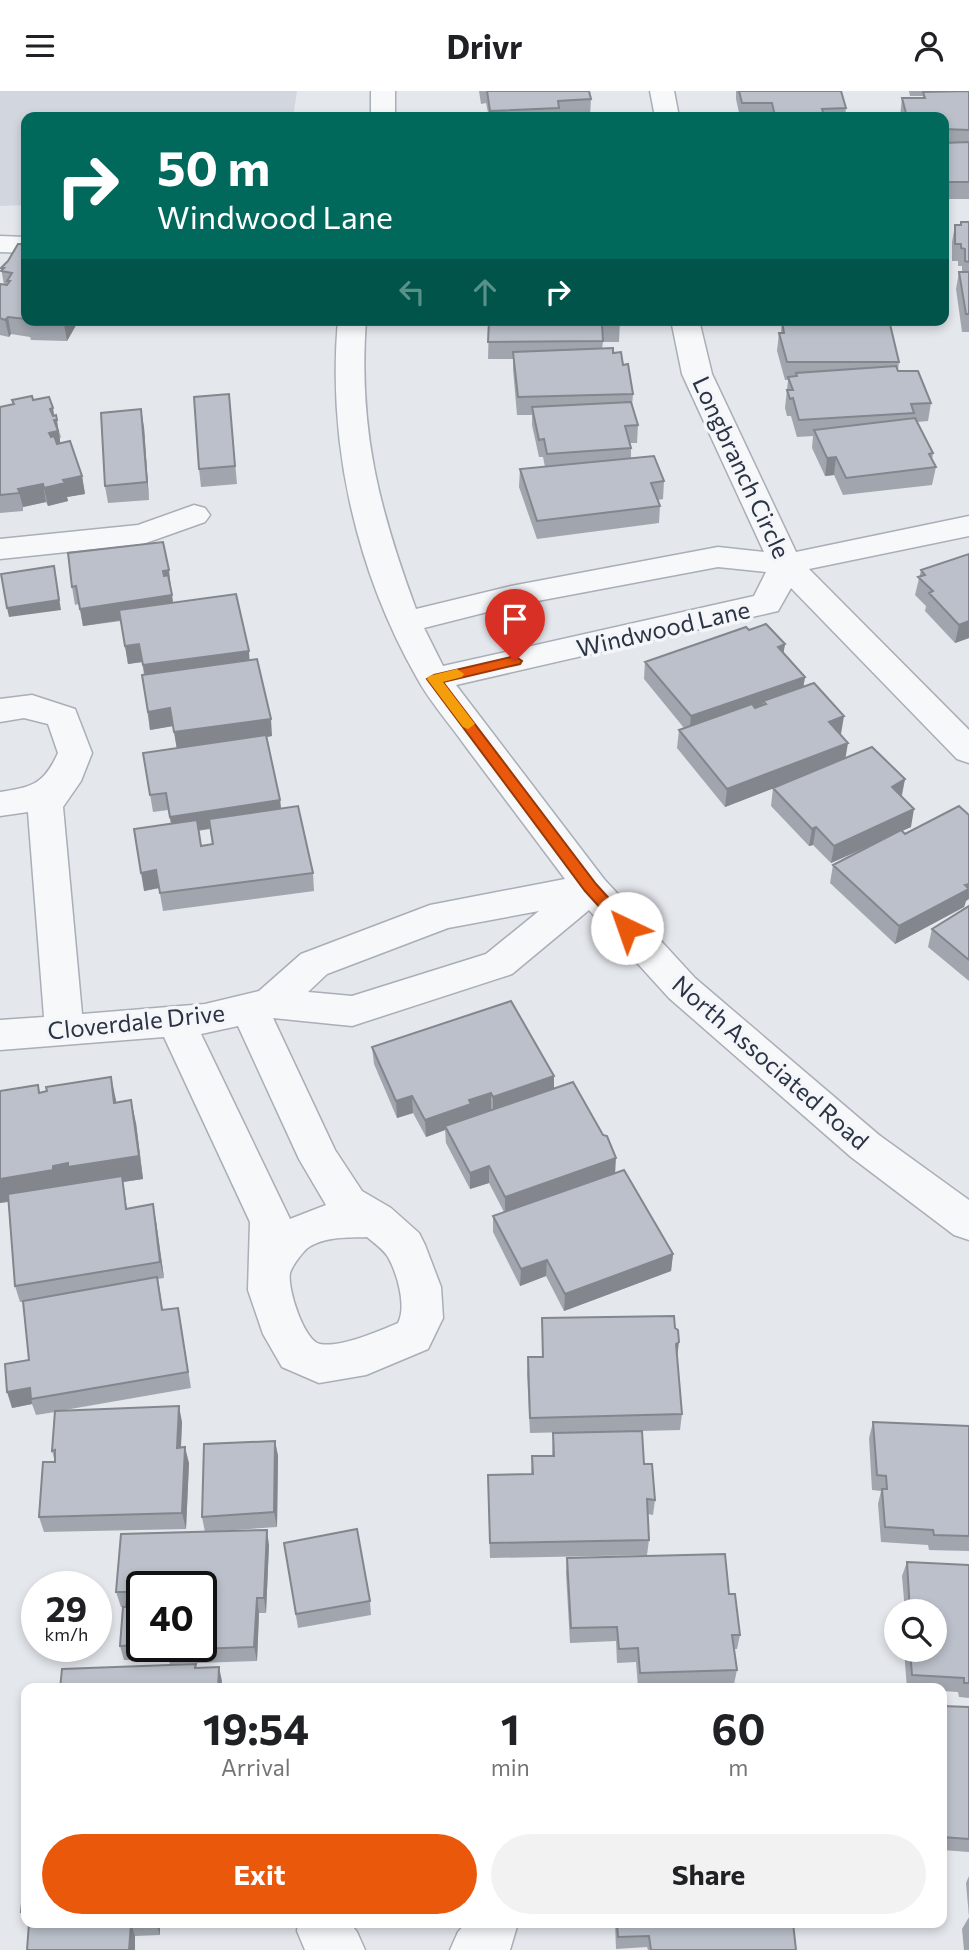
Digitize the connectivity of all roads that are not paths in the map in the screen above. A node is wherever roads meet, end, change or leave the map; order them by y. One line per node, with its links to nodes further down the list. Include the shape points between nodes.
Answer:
1 (383, 91): 3 (street)
2 (662, 91): 4 (street)
3 (383, 112)
4 (666, 112)
5 (0, 228): 6 (street)
6 (21, 229)
7 (0, 244): 8 (street)
8 (21, 245)
9 (352, 326): 15 (street, North Associated Road, via 348,371 354,446 374,537)
10 (686, 326): 14 (street, Longbranch Circle, via 698,374)
11 (969, 526): 14 (street, Windwood Lane)
12 (0, 530): 13 (street, via 149,512 194,515 143,534)
13 (0, 549)
14 (786, 564): 15 (street, Windwood Lane, via 718,557 511,596); 16 (street, Windwood Lane, via 767,604); 18 (street, Longbranch Circle)
15 (405, 622): 16 (street, North Associated Road)
16 (434, 679): 21 (street, North Associated Road)
17 (0, 711): 19 (street, via 39,706 62,717 75,753)
18 (969, 751)
19 (63, 781): 20 (street, via 35,799); 24 (street, via 46,806)
20 (0, 804)
21 (591, 888): 22 (street, Cloverdale Drive, via 443,915 314,964); 22 (street, Cloverdale Drive, via 499,964 352,1011); 27 (street, North Associated Road, via 682,988 865,1146)
22 (260, 1006): 23 (street, Cloverdale Drive); 26 (street, via 319,1159 347,1203)
23 (176, 1021): 24 (street, Cloverdale Drive); 28 (street, via 271,1222)
24 (64, 1029): 25 (street, Cloverdale Drive)
25 (0, 1035)
26 (376, 1220): 28 (street, via 328,1221 293,1236); 28 (street, via 404,1245 420,1287 422,1318 414,1336 366,1356 318,1364 297,1354 285,1334 269,1290)
27 (969, 1223)
28 (269, 1267)
29 (323, 1928): 31 (street)
30 (491, 1928): 32 (street, via 489,1939)
31 (339, 1950)
32 (476, 1950)

